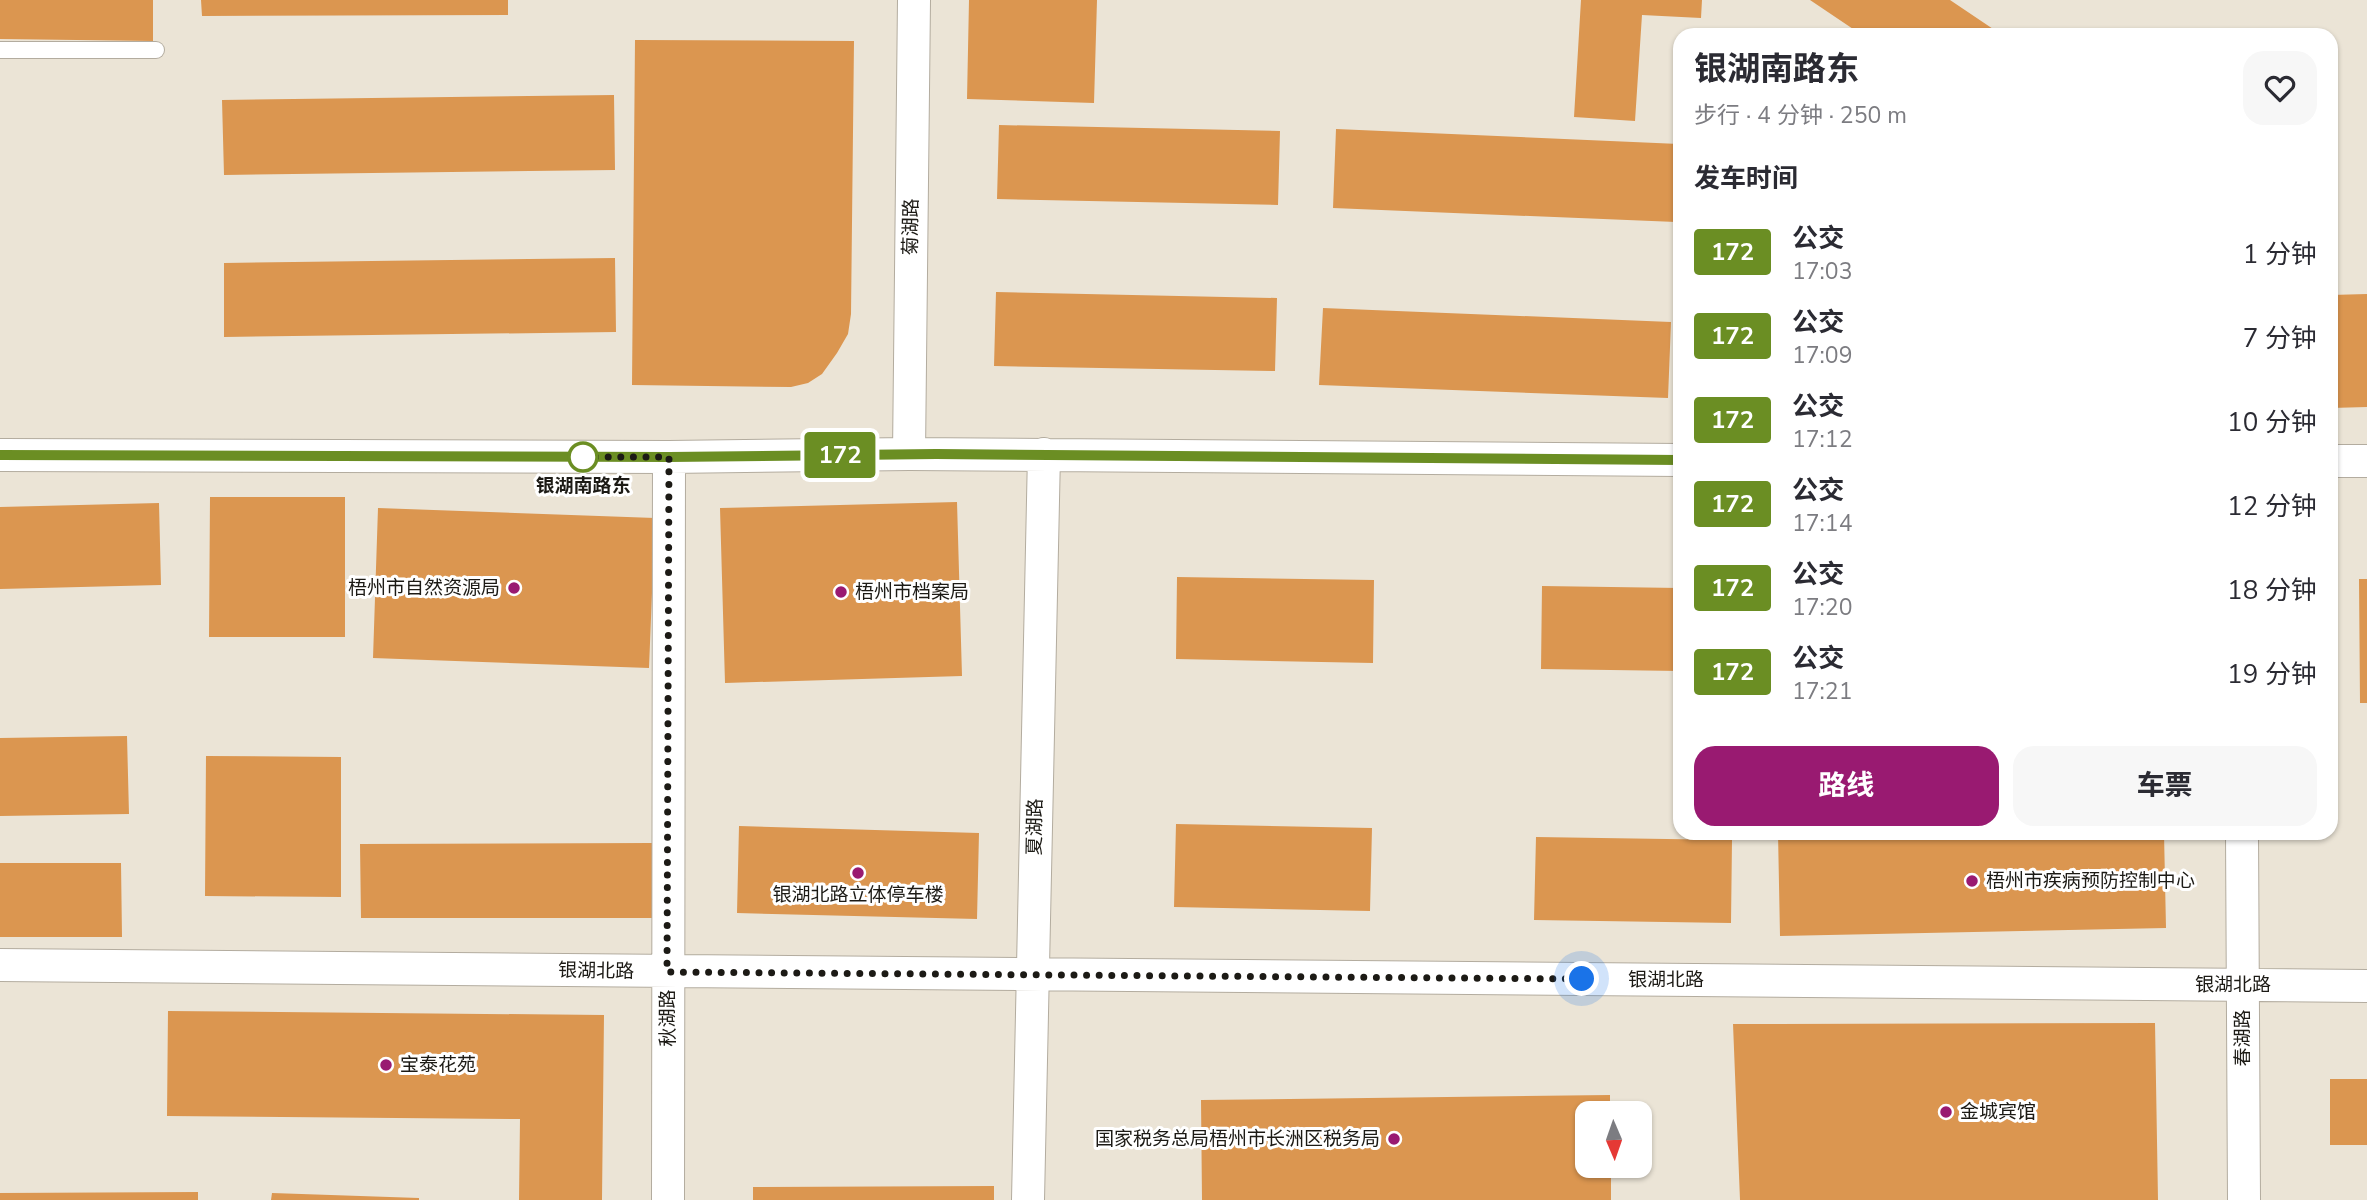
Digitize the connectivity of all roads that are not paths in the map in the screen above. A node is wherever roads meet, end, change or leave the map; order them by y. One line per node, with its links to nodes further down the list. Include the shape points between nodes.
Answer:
1 (914, 0): 4 (street, 菊湖路)
2 (0, 50): 3 (lane)
3 (156, 50)
4 (909, 454): 5 (street); 7 (street)
5 (1044, 454): 8 (street); 14 (street, 夏湖路)
6 (0, 455): 7 (street)
7 (669, 457): 13 (street, 秋湖路)
8 (1673, 460)
9 (2338, 461): 10 (street)
10 (2367, 461)
11 (2242, 840): 15 (street, 春湖路)
12 (0, 965): 13 (street, 银湖北路)
13 (667, 972): 14 (street, 银湖北路); 17 (street, 秋湖路)
14 (1032, 974): 15 (street, 银湖北路); 18 (street, 夏湖路)
15 (2243, 985): 16 (street, 银湖北路); 19 (street, 春湖路)
16 (2367, 986)
17 (668, 1200)
18 (1028, 1200)
19 (2244, 1200)

